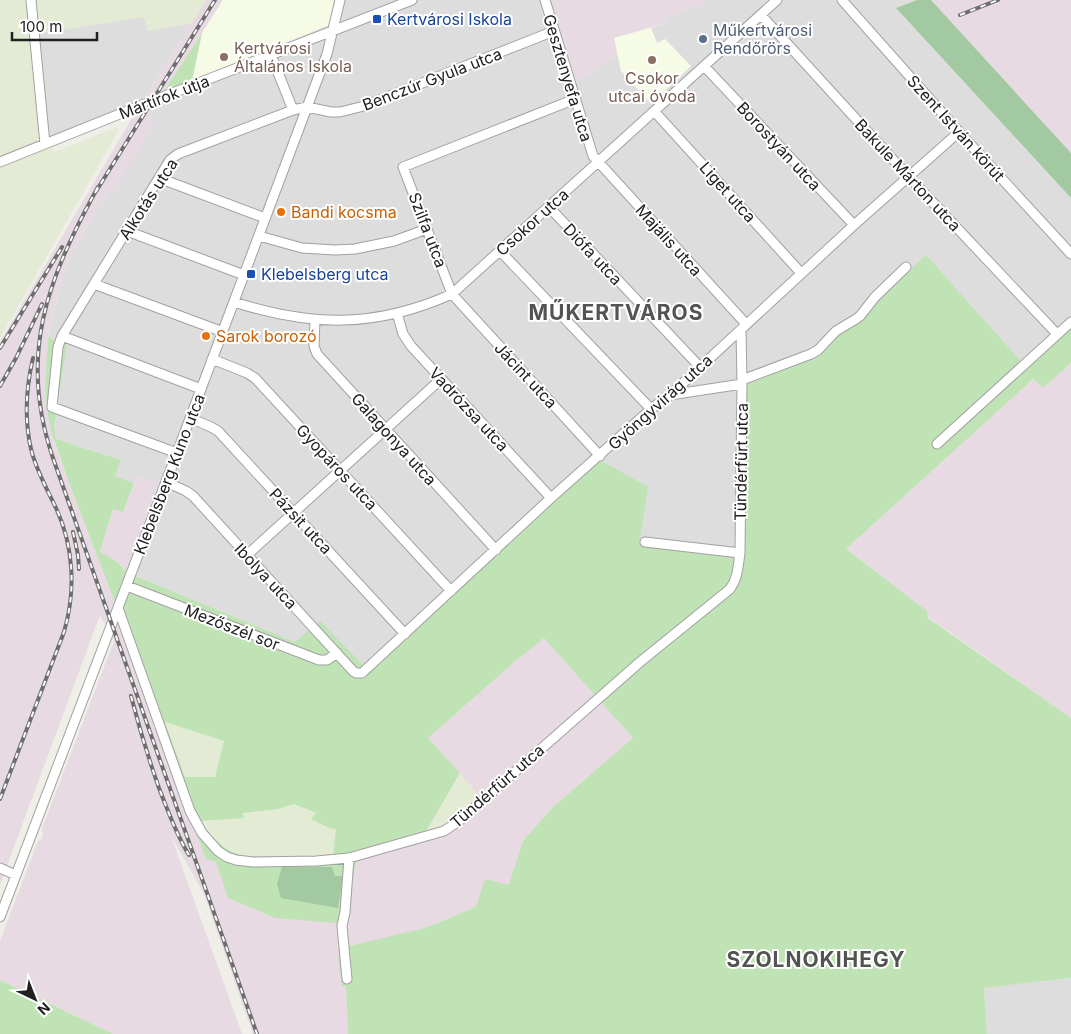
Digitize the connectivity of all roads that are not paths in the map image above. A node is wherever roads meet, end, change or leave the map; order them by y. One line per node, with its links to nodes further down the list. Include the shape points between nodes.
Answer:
1 (31, 0): 17 (street)
2 (340, 0): 8 (street, Klebelsberg Kuno utca)
3 (412, 0): 8 (street, Mártírok útja)
4 (544, 0): 9 (street, Gesztenyefa utca)
5 (777, 0): 7 (street, Csokor utca)
6 (842, 0): 16 (street, Szent István körút)
7 (761, 15): 11 (street, Csokor utca); 20 (street, Bakule Márton utca)
8 (334, 30): 10 (street, Mártírok útja); 13 (street, Klebelsberg Kuno utca)
9 (554, 31): 12 (street, Gesztenyefa utca); 13 (street, Benczúr Gyula utca, via 351,110 330,112)
10 (271, 56): 14 (street); 17 (street, Mártírok útja)
11 (704, 66): 15 (street, Csokor utca); 24 (street, Borostyán utca)
12 (575, 99): 18 (street, Gesztenyefa utca); 25 (street, Szilfa utca, via 403,167)
13 (307, 107): 14 (street, Alkotás utca); 23 (street, Klebelsberg Kuno utca)
14 (293, 110): 21 (street, Alkotás utca, via 178,154 170,160)
15 (654, 111): 18 (street, Csokor utca); 31 (street, Liget utca)
16 (959, 132): 20 (street, Gyöngyvirág utca); 29 (street, Szent István körút)
17 (45, 144): 19 (street, Mártírok útja)
18 (595, 159): 22 (street, Csokor utca); 39 (street, Majális utca)
19 (0, 162)
20 (908, 176): 24 (street, Gyöngyvirág utca); 41 (street, Bakule Márton utca)
21 (159, 178): 23 (street); 26 (street, Alkotás utca)
22 (549, 207): 28 (street, Csokor utca); 44 (street, Diófa utca)
23 (265, 218): 27 (street, Klebelsberg Kuno utca)
24 (854, 225): 31 (street, Gyöngyvirág utca)
25 (427, 229): 27 (street, via 394,241 335,250 302,248); 34 (street, Szilfa utca)
26 (126, 231): 32 (street); 33 (street, Alkotás utca)
27 (259, 236): 32 (street, Klebelsberg Kuno utca)
28 (500, 251): 34 (street, Csokor utca); 49 (street)
29 (1071, 254)
30 (906, 267): 46 (street, via 860,316 836,331 818,350)
31 (801, 274): 39 (street, Gyöngyvirág utca)
32 (244, 276): 35 (street, Klebelsberg Kuno utca)
33 (94, 284): 40 (street); 42 (street, Alkotás utca)
34 (452, 294): 36 (street, Csokor utca); 54 (street, Jácint utca)
35 (234, 302): 37 (street, Csokor utca, via 280,315); 40 (street, Klebelsberg Kuno utca)
36 (397, 313): 37 (street, Csokor utca, via 364,319); 45 (street, Vadrózsa utca, via 406,340)
37 (315, 320): 51 (street, Galagonya utca, via 314,346 317,354)
38 (1071, 322): 41 (street)
39 (743, 327): 44 (street, Gyöngyvirág utca); 46 (street, Tündérfürt utca)
40 (223, 332): 43 (street, Klebelsberg Kuno utca)
41 (1057, 334): 52 (street)
42 (62, 336): 47 (street); 53 (street, Alkotás utca, via 52,407)
43 (212, 359): 47 (street, Klebelsberg Kuno utca); 55 (street, Gyopáros utca, via 255,378)
44 (700, 367): 48 (street, Gyöngyvirág utca)
45 (441, 379): 51 (street); 57 (street, Vadrózsa utca)
46 (742, 382): 48 (street); 61 (street, Tündérfürt utca)
47 (201, 389): 50 (street, Klebelsberg Kuno utca)
48 (670, 395): 49 (street, Gyöngyvirág utca)
49 (651, 409): 54 (street, Gyöngyvirág utca)
50 (190, 418): 53 (street, Klebelsberg Kuno utca); 58 (street, Pázsit utca, via 218,431)
51 (385, 430): 55 (street); 60 (street, Galagonya utca)
52 (937, 444)
53 (177, 454): 56 (street, Klebelsberg Kuno utca)
54 (600, 456): 57 (street, Gyöngyvirág utca)
55 (341, 470): 58 (street); 64 (street, Gyopáros utca)
56 (166, 482): 62 (street, Ibolya utca, via 193,496); 63 (street, Klebelsberg Kuno utca)
57 (551, 498): 60 (street, Gyöngyvirág utca)
58 (293, 513): 62 (street); 66 (street, Pázsit utca)
59 (645, 542): 61 (street)
60 (496, 550): 64 (street, Gyöngyvirág utca)
61 (740, 553): 69 (street, Tündérfürt utca, via 736,580 730,589 640,662 459,821 444,831)
62 (247, 555): 67 (street, Ibolya utca)
63 (127, 586): 65 (street, Klebelsberg Kuno utca); 67 (street, Mezőszél sor, via 319,660 327,660)
64 (451, 592): 66 (street, Gyöngyvirág utca)
65 (118, 608): 69 (street, Tündérfürt utca, via 190,811 210,843 228,857 244,862); 71 (street, Klebelsberg Kuno utca)
66 (405, 634): 68 (street, Gyöngyvirág utca)
67 (336, 653): 68 (street, Ibolya utca, via 356,673)
68 (362, 673)
69 (349, 858): 73 (street, via 342,926)
70 (0, 868): 71 (street)
71 (16, 875): 72 (street, Klebelsberg Kuno utca)
72 (0, 917)
73 (347, 979)

